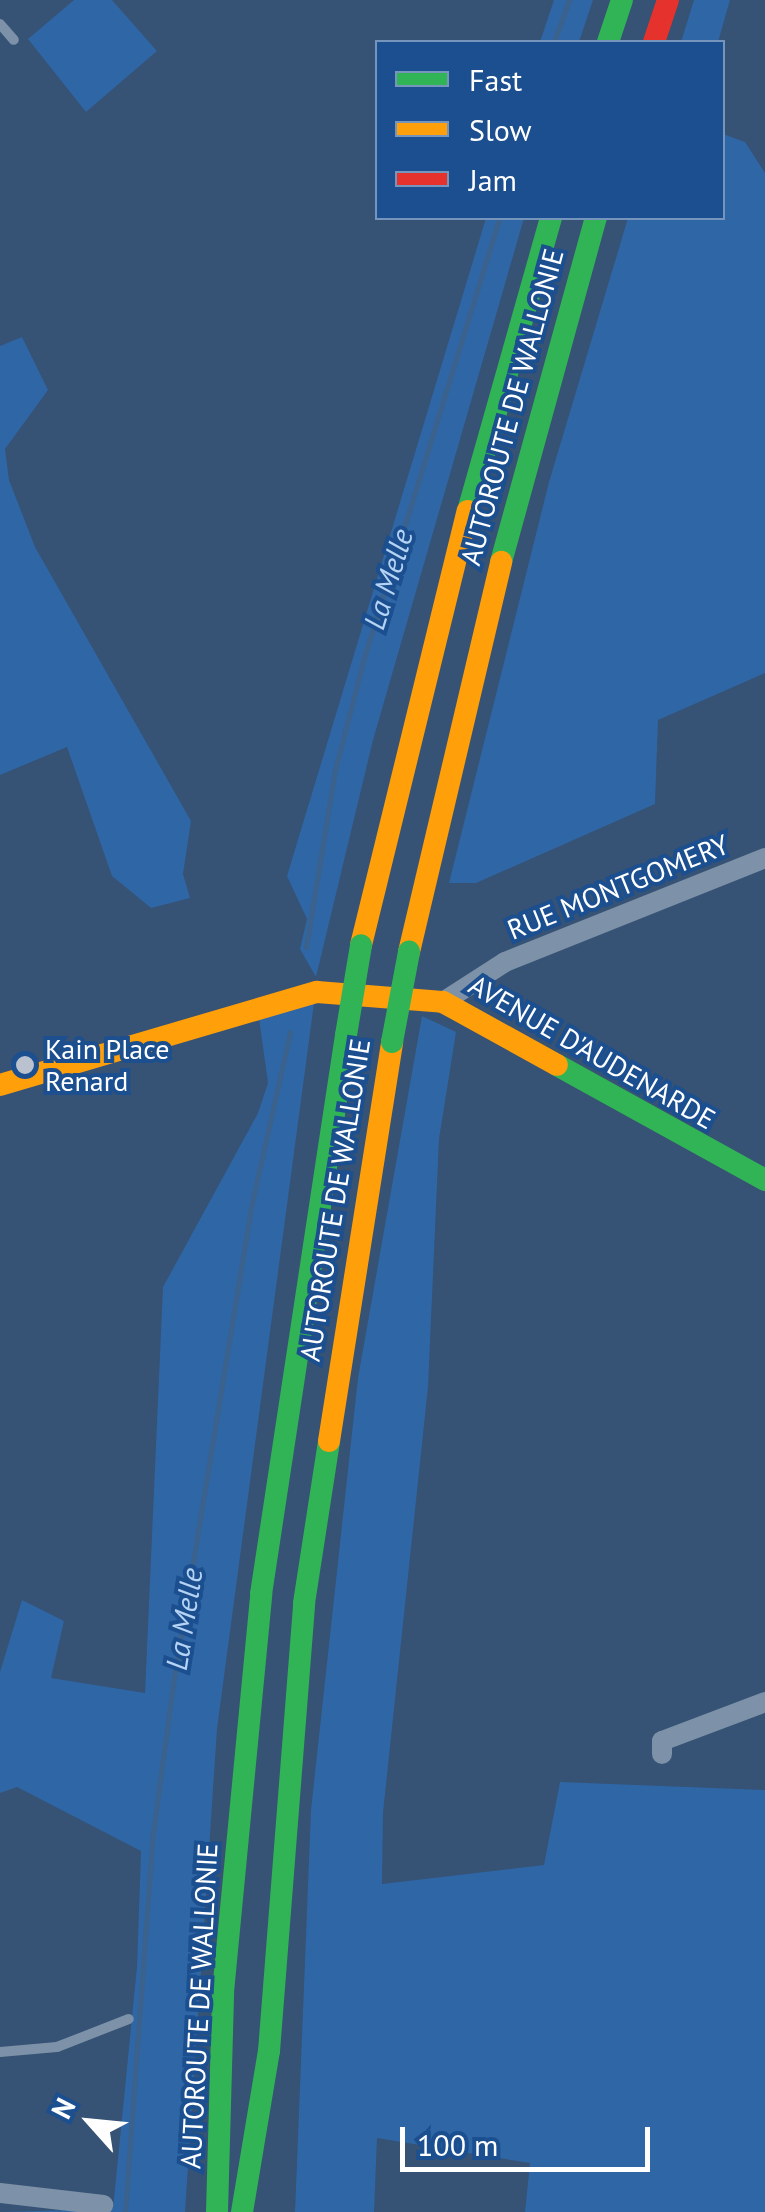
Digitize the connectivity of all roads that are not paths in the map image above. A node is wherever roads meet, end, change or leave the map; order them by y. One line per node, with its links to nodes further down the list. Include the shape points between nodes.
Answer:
1 (622, 0): 5 (main road)
2 (668, 0): 6 (main road)
3 (0, 24): 4 (lane)
4 (14, 40)
5 (609, 40)
6 (655, 40)
7 (550, 220): 19 (main road, AUTOROUTE DE WALLONIE, bridge, via 474,485 361,945 262,1594 224,1992)
8 (595, 220): 20 (main road, AUTOROUTE DE WALLONIE, bridge, via 511,516 392,1042 304,1602 270,2051)
9 (765, 858): 10 (street, RUE MONTGOMERY, via 505,962)
10 (443, 1002): 11 (main road, via 317,992); 12 (main road, AVENUE D'AUDENARDE)
11 (0, 1085)
12 (765, 1180)
13 (765, 1702): 14 (street, via 662,1741)
14 (662, 1754)
15 (129, 2019): 16 (lane, via 57,2046)
16 (0, 2052)
17 (0, 2193): 18 (street)
18 (103, 2205)
19 (217, 2212)
20 (242, 2212)

